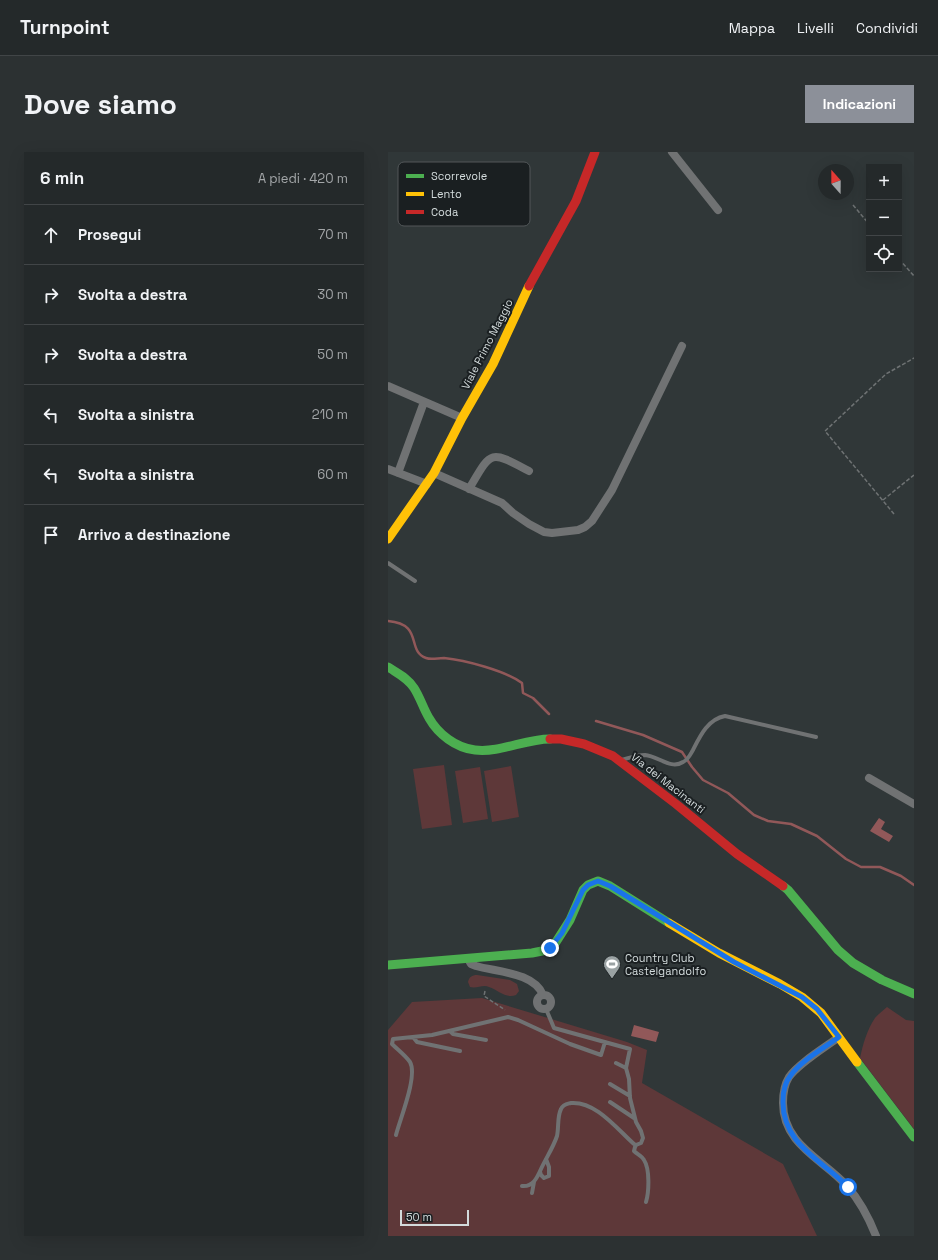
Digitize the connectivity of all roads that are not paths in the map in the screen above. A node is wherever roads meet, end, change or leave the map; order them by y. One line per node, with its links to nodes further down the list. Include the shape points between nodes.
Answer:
1 (595, 152): 7 (street, Viale Primo Maggio, via 572,209 540,264 498,355)
2 (672, 152): 3 (street)
3 (718, 210)
4 (682, 346): 13 (street, via 612,490 592,521 585,527 578,530 544,532 514,514 502,503)
5 (388, 386): 6 (street)
6 (424, 402): 7 (street); 10 (street)
7 (462, 418): 11 (street, Viale Primo Maggio)
8 (388, 469): 10 (street)
9 (529, 471): 13 (street, via 495,456 484,463)
10 (398, 473): 12 (street)
11 (434, 473): 12 (street, Viale Primo Maggio); 13 (street)
12 (427, 484): 14 (street, Viale Primo Maggio)
13 (469, 489)
14 (388, 539)
15 (388, 563): 16 (lane)
16 (416, 581)
17 (388, 667): 19 (street, Via dei Macinanti, via 414,687 429,718 438,730 462,746 475,750 494,749 561,739 595,748)
18 (816, 737): 19 (lane, via 725,716 709,724 690,756 680,764 673,765 641,755)
19 (620, 761): 24 (street, Via dei Macinanti, via 737,854 788,890 838,950 853,963)
20 (869, 778): 21 (street)
21 (914, 804)
22 (468, 959): 23 (street); 25 (street, via 476,966 514,974 536,985 543,995 551,999 551,1004); 27 (street, via 547,950 562,933 583,890 598,881 734,962 802,997 817,1009)
23 (388, 965)
24 (914, 994)
25 (546, 1009): 30 (lane, via 554,1028)
26 (450, 1031): 28 (lane); 29 (lane, via 453,1034); 30 (lane, via 508,1017 601,1055)
27 (839, 1037): 39 (street); 47 (street, via 788,1078 783,1097 785,1121 801,1145 848,1187 865,1211)
28 (413, 1038): 31 (lane, via 417,1042); 38 (lane, via 395,1038 392,1042 410,1062 413,1072)
29 (486, 1040)
30 (605, 1042): 33 (lane, via 630,1049)
31 (460, 1051)
32 (616, 1063): 33 (lane)
33 (626, 1068): 35 (lane)
34 (610, 1084): 35 (lane)
35 (630, 1096): 37 (lane)
36 (610, 1102): 37 (lane)
37 (635, 1118): 40 (lane, via 643,1138 641,1143)
38 (396, 1135)
39 (914, 1137)
40 (636, 1145): 41 (lane, via 597,1110 580,1103 568,1104 560,1111 556,1136); 46 (lane, via 634,1151 643,1158 646,1166)
41 (546, 1159): 42 (lane); 42 (lane, via 549,1176 544,1178)
42 (540, 1172): 43 (lane)
43 (534, 1181): 44 (lane); 45 (lane)
44 (522, 1186)
45 (532, 1193)
46 (646, 1202)
47 (876, 1236)

